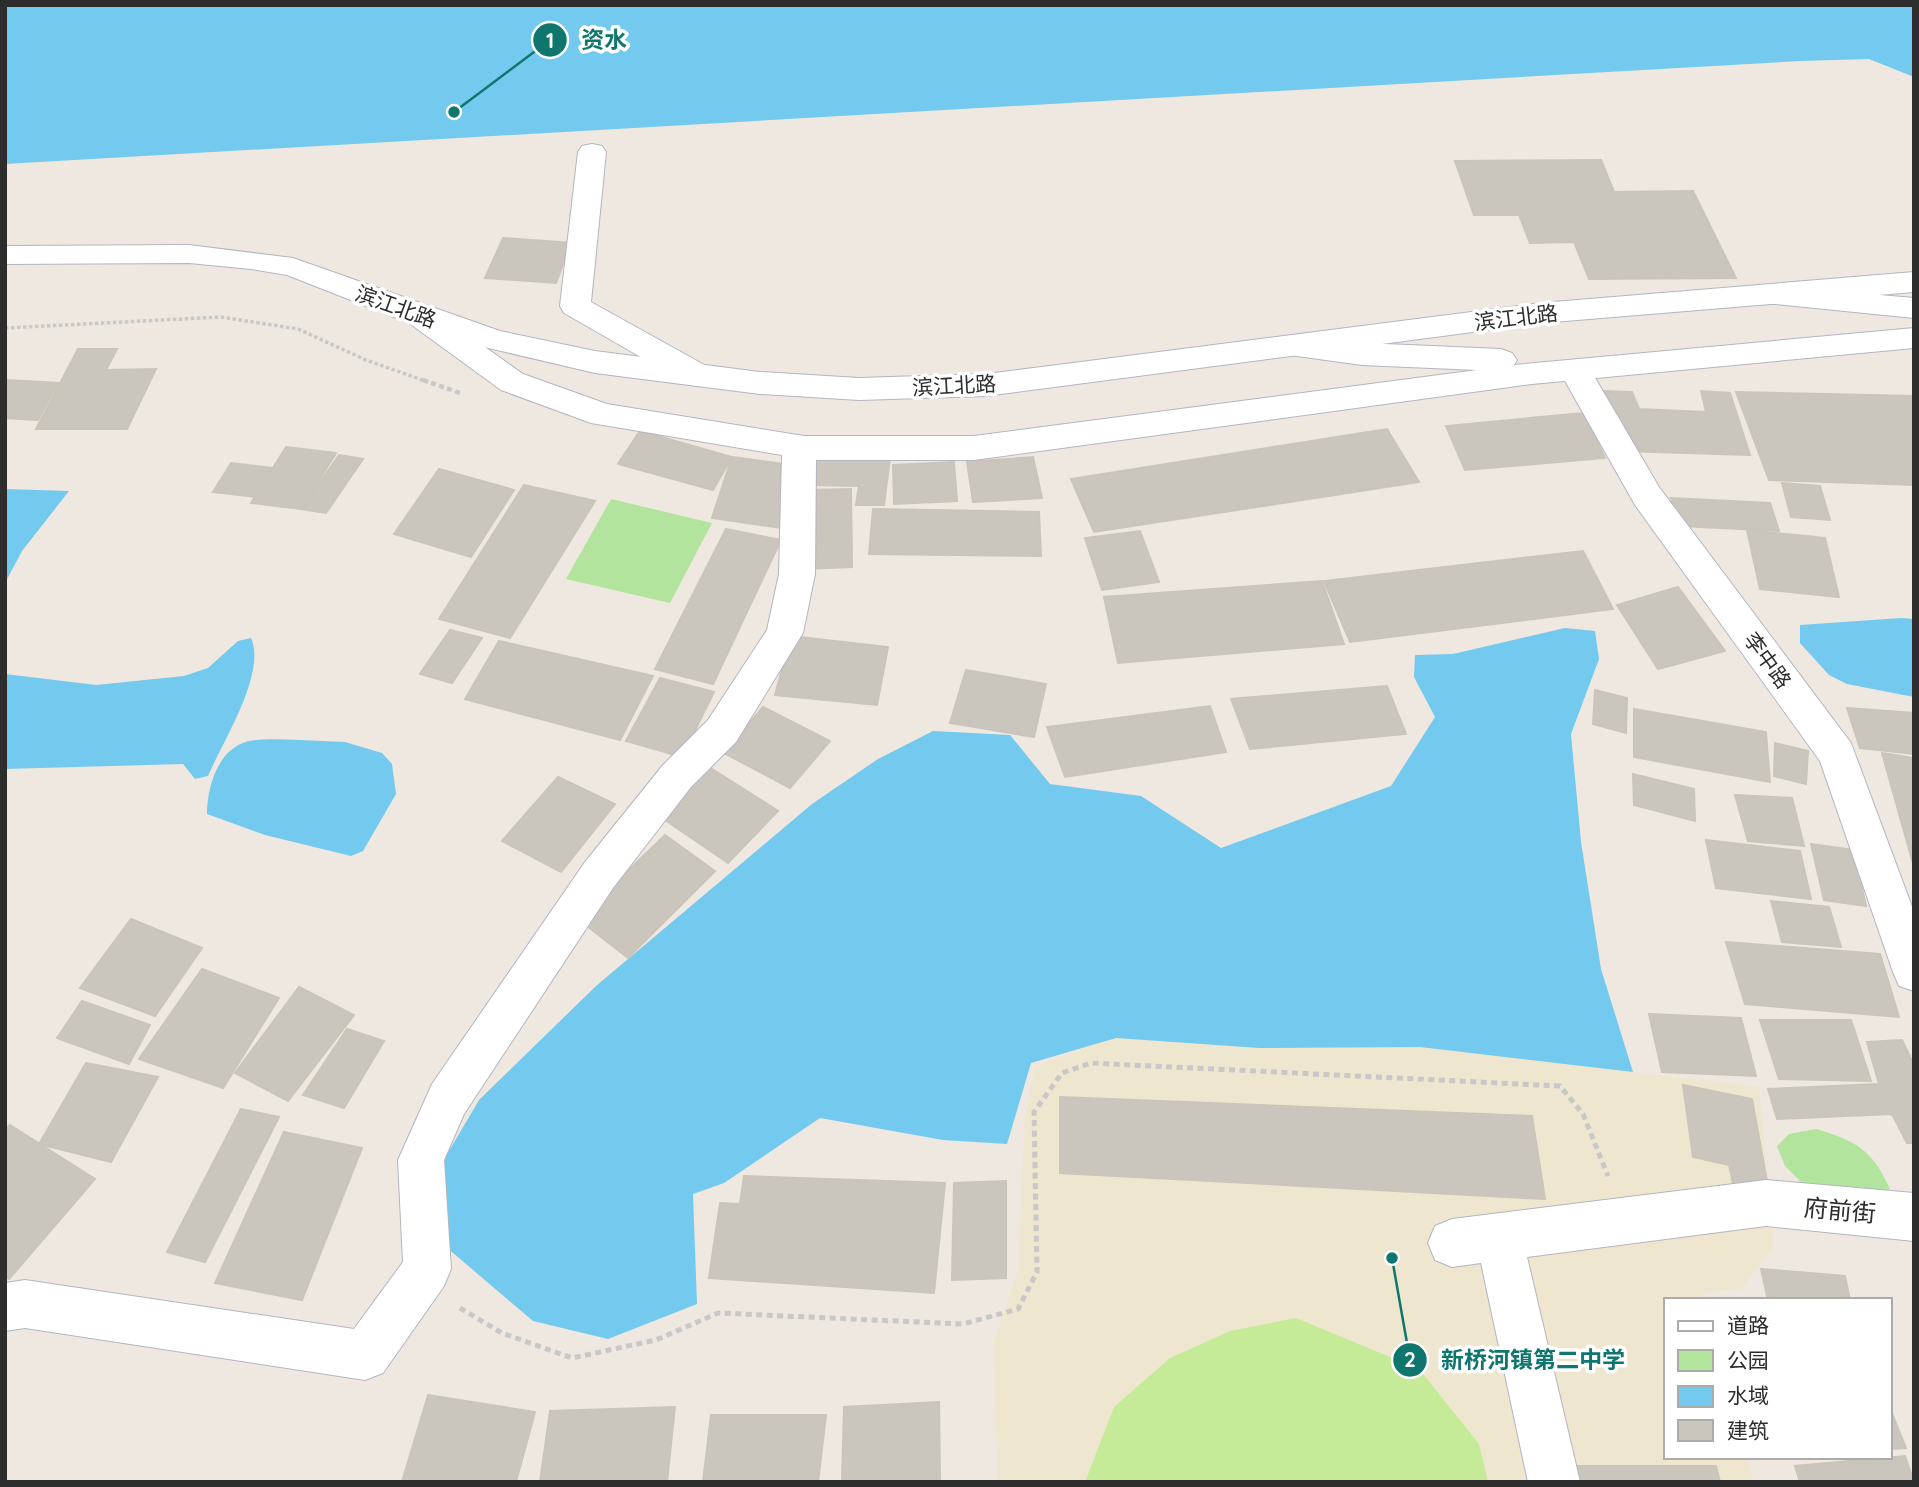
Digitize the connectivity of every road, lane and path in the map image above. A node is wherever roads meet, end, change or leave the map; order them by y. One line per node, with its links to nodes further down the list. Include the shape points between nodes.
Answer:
1 (592, 152): 11 (street, via 575,306)
2 (5, 255): 6 (street, 滨江北路, via 190,254 251,260 293,267)
3 (1914, 282): 4 (street, 滨江北路)
4 (1760, 295): 5 (street); 9 (street, 滨江北路, via 1541,313)
5 (1914, 308)
6 (420, 316): 11 (street, 滨江北路, via 495,340 594,362); 13 (street, via 512,382 603,415)
7 (5, 328): 12 (path, via 221,317 298,329 366,360)
8 (1914, 338): 10 (street)
9 (1286, 346): 10 (street, via 1495,359); 11 (street, 滨江北路, via 986,385 859,389)
10 (1576, 372): 13 (street, via 1518,375 974,448); 14 (street, 李中路, via 1647,496 1837,754)
11 (697, 375)
12 (461, 394)
13 (797, 448): 19 (street, via 797,574 785,633 722,731 677,776 599,875 448,1099 421,1160 428,1269 365,1355 25,1304)
14 (1914, 972)
15 (1914, 1217): 16 (street, 府前街, via 1766,1203)
16 (1627, 1222): 17 (street, 府前街); 20 (path, via 1583,1114 1560,1086 1091,1063 1062,1073 1034,1112 1037,1272 1018,1310 963,1324 718,1313 656,1340 572,1358 502,1333 464,1308)
17 (1499, 1237): 18 (street, 府前街); 21 (street)
18 (1452, 1243)
19 (5, 1307)
20 (454, 1307)
21 (1554, 1482)

